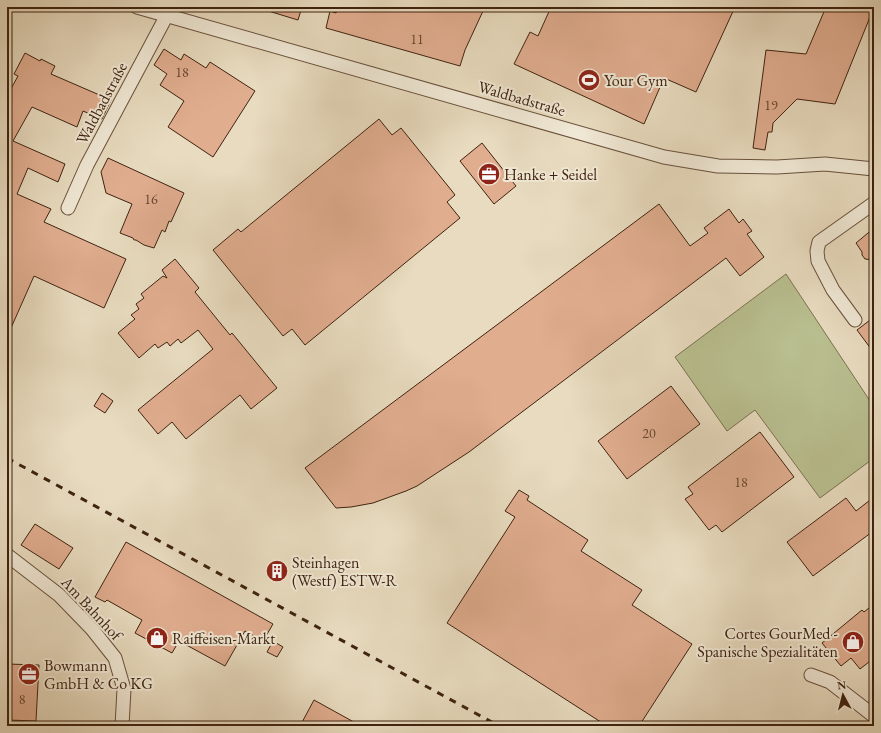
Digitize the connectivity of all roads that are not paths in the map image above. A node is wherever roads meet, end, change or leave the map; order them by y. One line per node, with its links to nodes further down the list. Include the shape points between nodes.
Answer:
1 (137, 7): 2 (street, Waldbadstraße)
2 (167, 15): 3 (street, Waldbadstraße, via 664,157 718,166 776,168 825,164); 5 (street, Waldbadstraße, via 87,165)
3 (874, 169)
4 (874, 203): 6 (street, via 819,242 817,251 818,261 833,290)
5 (68, 208)
6 (855, 320)
7 (7, 554): 10 (street, Am Bahnhof, via 59,595 92,629 115,658 124,689)
8 (810, 675): 9 (street, via 830,682)
9 (874, 716)
10 (122, 726)

